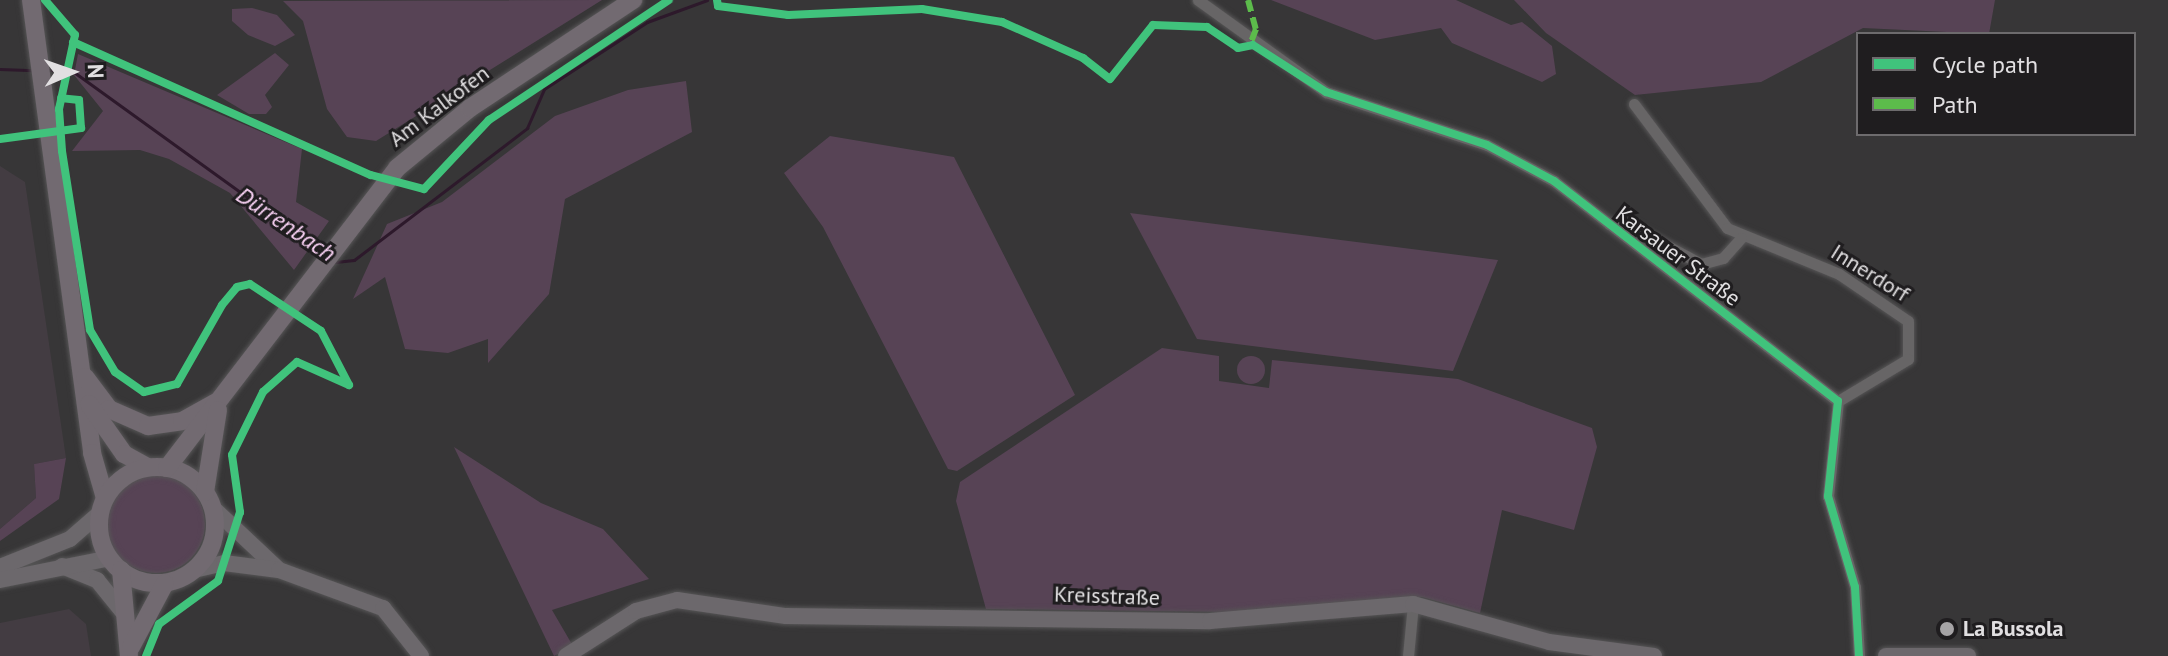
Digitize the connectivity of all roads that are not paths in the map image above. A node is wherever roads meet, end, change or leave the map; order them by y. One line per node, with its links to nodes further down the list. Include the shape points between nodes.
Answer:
1 (31, 0): 7 (main road)
2 (633, 0): 8 (main road, Am Kalkofen, via 470,108 397,168 317,264)
3 (1198, 0): 5 (street, Karsauer Straße, via 1326,92 1487,145 1554,181)
4 (1634, 104): 6 (street, Innerdorf, via 1706,209)
5 (1607, 223): 6 (street, via 1634,228 1701,264 1723,258); 9 (street, Karsauer Straße)
6 (1741, 238): 9 (street, Innerdorf, via 1781,246 1839,274 1908,321 1908,359)
7 (85, 377): 8 (main road, via 109,409 148,426 182,421); 10 (main road)
8 (221, 400): 12 (main road, Am Kalkofen); 13 (main road, Am Kalkofen)
9 (1838, 401): 29 (street, via 1828,496 1855,587)
10 (89, 404): 11 (main road, via 124,454); 14 (main road)
11 (147, 467): 12 (main road); 14 (main road, via 127,475)
12 (167, 468): 13 (main road)
13 (209, 500): 18 (main road, via 212,542); 19 (street)
14 (102, 506): 15 (main road); 17 (street, via 70,539)
15 (115, 564): 16 (street); 21 (main road); 23 (main road)
16 (53, 565): 20 (street); 23 (street, via 97,580)
17 (0, 567)
18 (194, 570): 19 (street, via 224,563); 21 (main road)
19 (279, 570): 25 (street, via 383,608)
20 (0, 580)
21 (165, 583): 24 (main road)
22 (1413, 604): 26 (street, Kreisstraße, via 1210,621 786,616 677,600 636,611); 27 (street); 28 (street, Kreisstraße, via 1549,642)
23 (126, 617): 24 (main road)
24 (129, 655)
25 (421, 656)
26 (566, 656)
27 (1408, 656)
28 (1654, 656)
29 (1859, 656)
30 (1886, 656): 31 (street)
31 (1968, 656)

